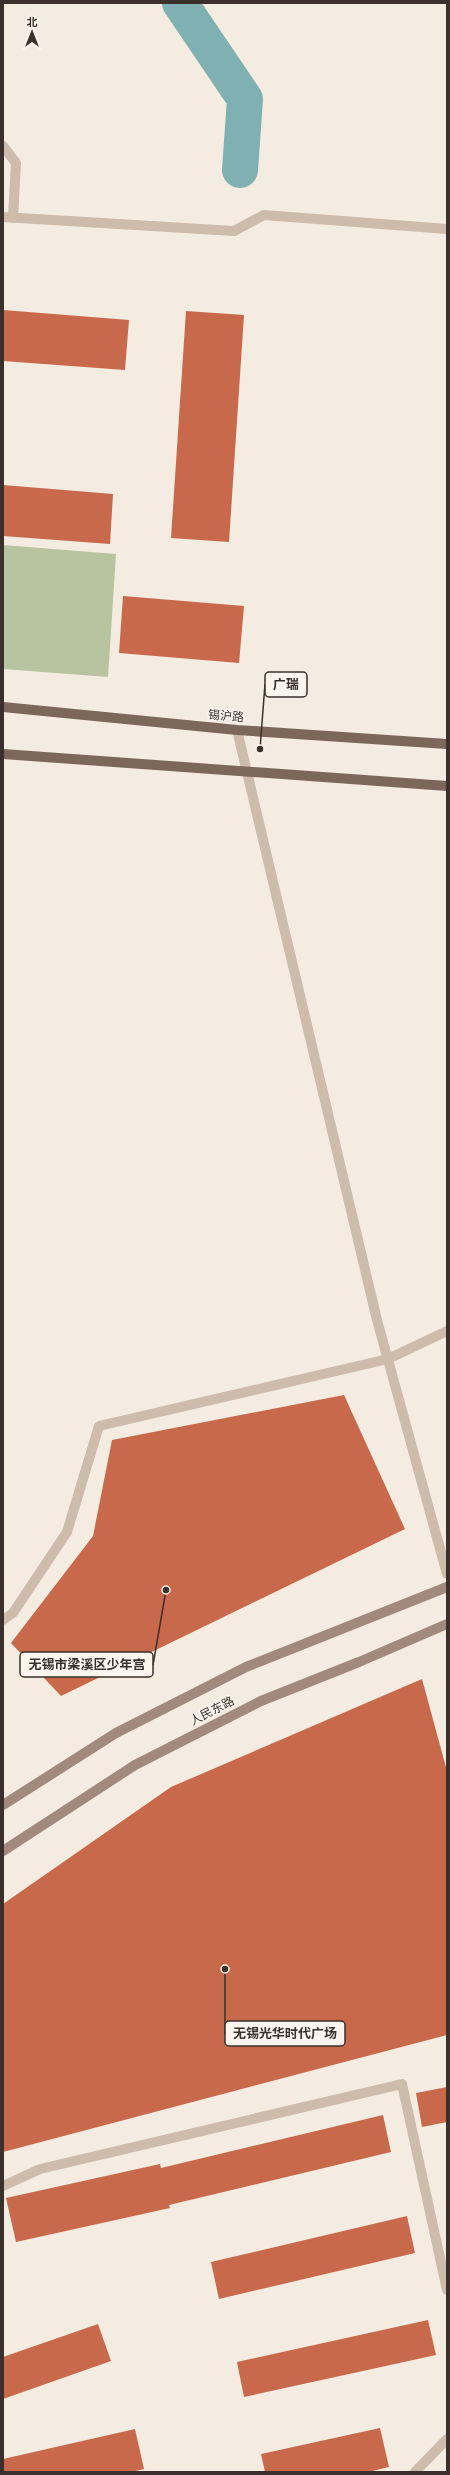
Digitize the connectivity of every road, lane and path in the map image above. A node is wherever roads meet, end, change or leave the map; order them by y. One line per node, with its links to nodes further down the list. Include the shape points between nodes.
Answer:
1 (3, 146): 2 (street, via 16,163)
2 (8, 217): 3 (street, via 234,231 264,215)
3 (447, 229)
4 (3, 707): 5 (main road, 锡沪路)
5 (237, 730): 6 (main road, 锡沪路); 8 (street)
6 (447, 744)
7 (3, 754): 8 (main road)
8 (248, 771): 9 (main road); 11 (street)
9 (447, 786)
10 (447, 1331): 11 (street)
11 (388, 1359): 12 (street); 14 (street, via 99,1426 67,1532 13,1613)
12 (447, 1574)
13 (447, 1587): 16 (main road, 人民东路, via 246,1667 116,1733)
14 (3, 1620)
15 (447, 1624): 17 (main road, 人民东路, via 261,1701 135,1765)
16 (4, 1801)
17 (3, 1851)
18 (3, 2186): 19 (street, via 40,2169 402,2084)
19 (447, 2290)
20 (447, 2440): 21 (street)
21 (415, 2472)

